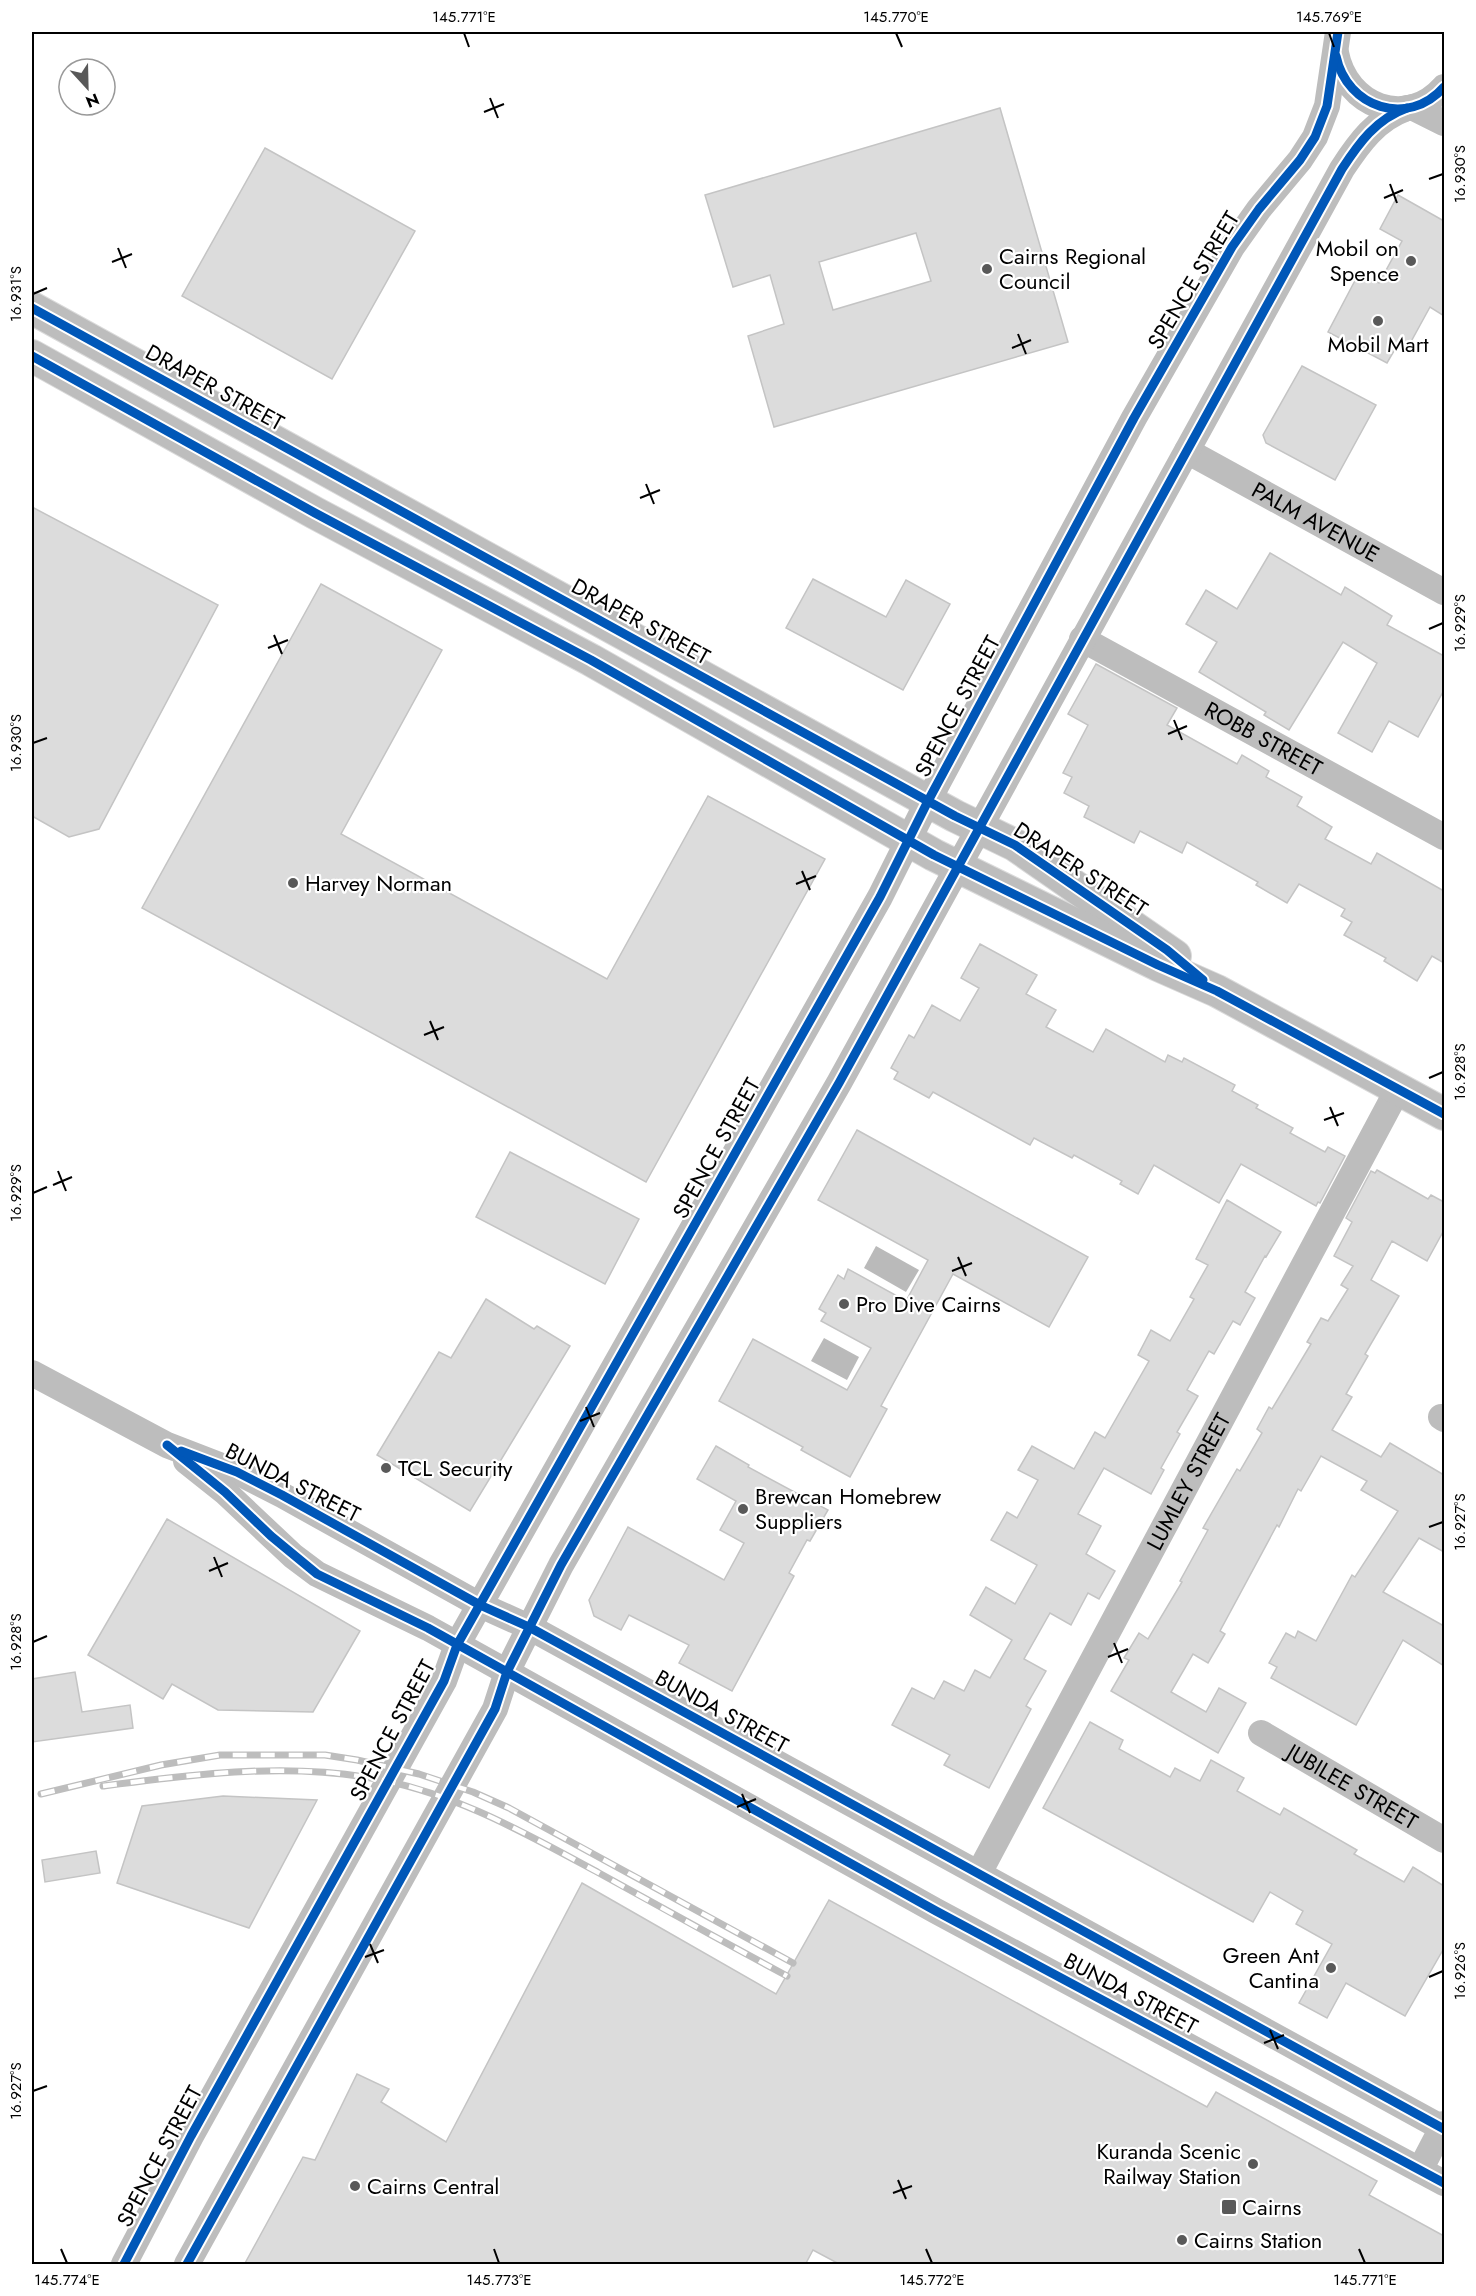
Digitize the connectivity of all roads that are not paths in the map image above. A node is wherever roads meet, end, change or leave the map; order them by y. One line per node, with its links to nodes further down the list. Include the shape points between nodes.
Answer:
1 (1337, 42): 3 (street, SPENCE STREET, via 1346,81 1359,96 1387,108); 10 (street, SPENCE STREET, via 1327,106 1315,138 1226,257 1134,418)
2 (1444, 87): 3 (street, via 1429,100)
3 (1409, 108): 4 (street); 7 (street, via 1376,126 1342,169)
4 (1444, 123)
5 (32, 308): 10 (main road, DRAPER STREET)
6 (32, 356): 13 (main road, DRAPER STREET, via 591,660)
7 (1187, 451): 8 (street, PALM AVENUE); 9 (street)
8 (1444, 592)
9 (1082, 639): 11 (street); 12 (street, ROBB STREET)
10 (928, 801): 11 (main road, DRAPER STREET); 13 (street, SPENCE STREET)
11 (978, 829): 14 (street); 15 (main road, DRAPER STREET, via 1015,845 1167,950)
12 (1444, 837)
13 (909, 840): 14 (main road, DRAPER STREET); 20 (street, SPENCE STREET)
14 (958, 866): 15 (main road, DRAPER STREET); 21 (street, via 839,1083 561,1564)
15 (1217, 991): 16 (main road, DRAPER STREET)
16 (1398, 1089): 17 (main road, DRAPER STREET); 26 (street, LUMLEY STREET)
17 (1444, 1114)
18 (32, 1373): 19 (street, BUNDA STREET)
19 (167, 1445): 20 (street, BUNDA STREET, via 273,1490); 22 (street, BUNDA STREET, via 318,1574)
20 (480, 1605): 21 (street, BUNDA STREET); 22 (street, SPENCE STREET)
21 (529, 1627): 23 (street); 26 (street, BUNDA STREET)
22 (457, 1645): 23 (street, BUNDA STREET); 30 (street, SPENCE STREET, via 444,1681 191,2136)
23 (507, 1672): 28 (street, BUNDA STREET, via 936,1911); 31 (street, via 495,1709 454,1785)
24 (1261, 1733): 25 (street, JUBILEE STREET)
25 (1444, 1840)
26 (979, 1873): 27 (street, BUNDA STREET)
27 (1444, 2127): 28 (street)
28 (1420, 2170): 29 (street, BUNDA STREET)
29 (1444, 2183)
30 (124, 2265)
31 (187, 2265)

